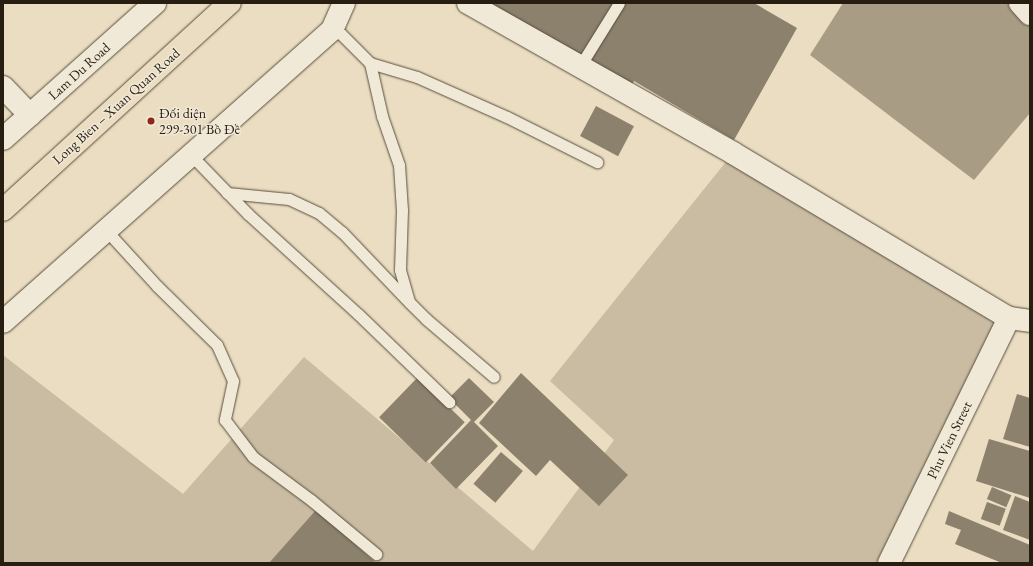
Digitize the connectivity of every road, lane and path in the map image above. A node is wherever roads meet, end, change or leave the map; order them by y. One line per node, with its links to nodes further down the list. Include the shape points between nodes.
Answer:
1 (154, 3): 14 (street, Lam Du Road)
2 (209, 3): 10 (main road)
3 (230, 3): 10 (main road, Long Bien – Xuan Quan Road)
4 (344, 3): 9 (street)
5 (468, 3): 12 (street)
6 (619, 3): 12 (lane)
7 (1020, 3): 8 (street)
8 (1030, 14)
9 (332, 30): 11 (lane, via 341,34); 16 (street)
10 (186, 42): 19 (main road, Long Bien – Xuan Quan Road)
11 (370, 63): 17 (lane, via 417,78 500,114); 21 (lane, via 382,116 399,165 402,210 400,270)
12 (580, 66): 22 (street)
13 (3, 88): 14 (street)
14 (30, 115): 15 (street, Lam Du Road)
15 (3, 139)
16 (190, 154): 18 (lane); 20 (street)
17 (597, 162)
18 (227, 193): 21 (lane, via 289,199 319,213 342,232); 26 (lane)
19 (3, 210)
20 (106, 229): 24 (street); 27 (lane, via 157,286 217,345 233,381 225,420 254,458 311,500)
21 (409, 302): 25 (lane)
22 (1009, 318): 23 (street); 28 (street, Phu Vien Street)
23 (1030, 321)
24 (3, 322)
25 (494, 377)
26 (449, 402)
27 (376, 554)
28 (889, 563)

